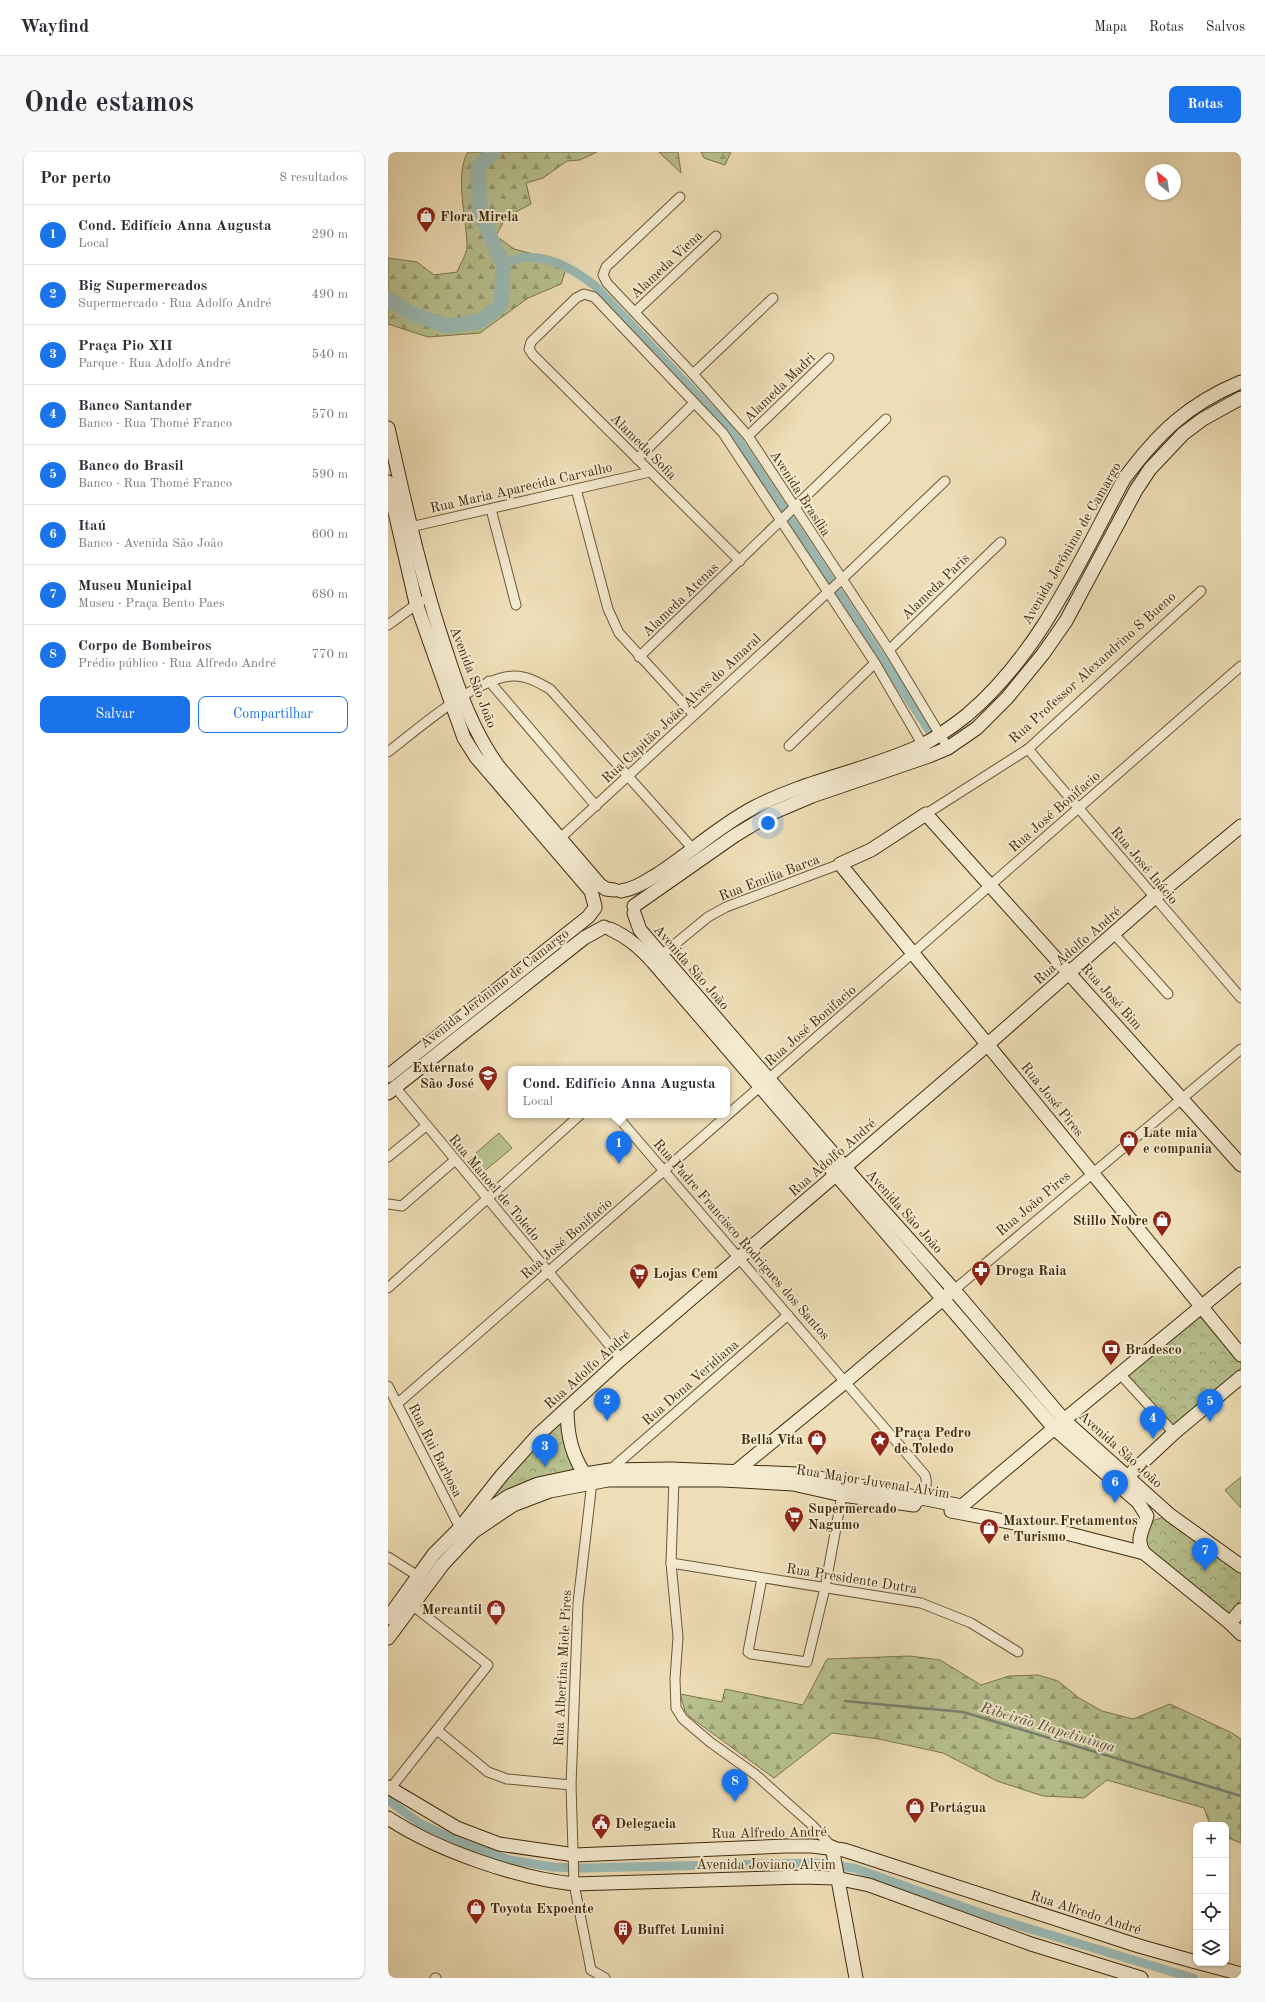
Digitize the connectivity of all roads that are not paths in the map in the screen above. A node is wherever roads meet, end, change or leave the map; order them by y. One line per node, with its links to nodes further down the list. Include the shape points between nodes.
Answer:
1 (680, 197): 4 (street, Avenida Brasília, via 606,267 603,275 607,283)
2 (716, 236): 4 (street, Alameda Viena)
3 (773, 298): 7 (street)
4 (635, 312): 7 (street, Avenida Brasília)
5 (529, 349): 10 (street, Avenida Brasília, via 531,342 576,298 584,294 594,297); 14 (street, Alameda Sofia)
6 (829, 358): 13 (street, Alameda Madri)
7 (693, 374): 13 (street, Avenida Brasília)
8 (1241, 382): 39 (main road, Avenida Jerônimo de Camargo, via 1215,393 1184,414 1163,431 1138,460 1124,479 1048,620 1025,653 985,699)
9 (1241, 398): 41 (main road, Avenida Jerônimo de Camargo, via 1203,419 1183,434 1150,469 1136,490 1066,620 1043,654 1007,698 982,723)
10 (694, 403): 14 (street); 22 (street, Avenida Brasília, via 723,433)
11 (886, 419): 22 (street, Alameda Atenas)
12 (388, 428): 15 (main road, Avenida São João)
13 (748, 436): 22 (street, Avenida Brasília)
14 (637, 459): 16 (street, Alameda Sofia)
15 (393, 471): 20 (main road, Avenida São João)
16 (650, 472): 19 (street, Rua Maria Aparecida Carvalho); 25 (street, Alameda Sofia)
17 (945, 481): 26 (street, Rua Capitão João Alves do Amaral)
18 (388, 482): 20 (main road, Avenida São João)
19 (576, 489): 21 (street, Rua Maria Aparecida Carvalho); 33 (street, via 608,609 619,633)
20 (395, 504): 23 (main road, Avenida São João)
21 (491, 509): 23 (street, Rua Maria Aparecida Carvalho); 30 (street)
22 (788, 515): 25 (street, Alameda Atenas); 26 (street, Avenida Brasília); 28 (street, Avenida Brasília)
23 (404, 528): 29 (main road, Avenida São João)
24 (1001, 542): 32 (street, Alameda Paris)
25 (740, 561): 33 (street, Alameda Atenas)
26 (840, 581): 28 (street, Rua Capitão João Alves do Amaral); 32 (street, Avenida Brasília)
27 (1201, 591): 42 (street, Rua Professor Alexandrino S Bueno)
28 (829, 592): 34 (street, Avenida Brasília); 38 (street, Rua Capitão João Alves do Amaral)
29 (422, 601): 31 (street); 37 (main road, Avenida São João)
30 (516, 605)
31 (388, 625)
32 (889, 650): 39 (street, Avenida Brasília)
33 (639, 657): 38 (street)
34 (875, 663): 40 (street); 43 (street, Avenida Brasília)
35 (1241, 666): 47 (street, Rua José Bonifacio)
36 (489, 682): 37 (street); 45 (street, via 513,676 532,679 550,689); 46 (street)
37 (456, 701): 44 (street); 50 (main road, Avenida São João, via 464,738 476,756 521,801)
38 (694, 715): 45 (street, Rua Capitão João Alves do Amaral)
39 (940, 735): 41 (street, Avenida Brasília); 43 (main road, Avenida Jerônimo de Camargo)
40 (789, 746)
41 (948, 748): 43 (main road, Avenida Jerônimo de Camargo)
42 (1028, 749): 47 (street, Rua José Inácio); 48 (street, Rua Professor Alexandrino S Bueno)
43 (926, 750): 51 (main road, Avenida Jerônimo de Camargo, via 775,796 739,816); 57 (main road, Avenida Jerônimo de Camargo, via 772,813 728,840)
44 (388, 752)
45 (627, 777): 46 (street, Rua Capitão João Alves do Amaral); 51 (street)
46 (596, 806): 50 (street, Rua Capitão João Alves do Amaral)
47 (1079, 808): 53 (street, Rua José Bonifacio); 55 (street, Rua José Inácio)
48 (926, 814): 52 (main road, Rua Professor Alexandrino S Bueno, via 871,850); 53 (main road, Rua José Bim)
49 (1241, 826): 55 (main road, Rua Adolfo André)
50 (556, 842): 54 (main road, Avenida São João, via 600,885); 56 (main road, Avenida São João, via 592,891)
51 (693, 849): 54 (main road, Avenida Jerônimo de Camargo, via 638,886)
52 (840, 864): 60 (main road, Rua José Pires); 61 (street, Rua Emilia Barca, via 726,907 708,917)
53 (990, 886): 60 (street, Rua José Bonifacio); 62 (main road, Rua José Bim)
54 (618, 891): 56 (main road, via 602,895); 57 (main road, via 632,900)
55 (1155, 898): 59 (main road, Rua Adolfo André); 64 (street, Rua José Inácio)
56 (595, 907): 58 (main road, via 597,919); 67 (main road, via 588,917)
57 (634, 910): 58 (main road, via 632,919 623,928); 61 (main road, Avenida São João, via 640,930)
58 (607, 928): 61 (main road, Avenida São João, via 624,935); 69 (main road, Avenida Jerônimo de Camargo, via 584,938)
59 (1114, 934): 62 (main road, Rua Adolfo André); 63 (street)
60 (913, 953): 65 (main road, Rua José Pires); 68 (street, Rua José Bonifacio)
61 (658, 958): 68 (main road, Avenida São João)
62 (1069, 974): 65 (main road, Rua Adolfo André); 70 (main road, Rua José Bim)
63 (1168, 994)
64 (1241, 998)
65 (987, 1045): 80 (main road, Rua Adolfo André); 81 (main road, Rua José Pires)
66 (1241, 1049): 70 (street, Rua João Pires)
67 (388, 1076)
68 (764, 1083): 71 (street, Rua José Bonifacio); 80 (main road, Avenida São João)
69 (392, 1090): 75 (street, Rua Manoel de Toledo)
70 (1182, 1099): 78 (main road, Rua José Bim); 81 (street, Rua João Pires)
71 (730, 1113)
72 (577, 1118): 82 (street)
73 (619, 1118): 79 (street, Rua Padre Francisco Rodrigues dos Santos)
74 (724, 1118): 79 (street, Rua José Bonifacio)
75 (426, 1126): 76 (street); 77 (street, Rua Manoel de Toledo)
76 (388, 1157)
77 (455, 1160): 82 (street, Rua Manoel de Toledo); 83 (street, via 402,1206)
78 (1241, 1164)
79 (664, 1170): 84 (street, Rua Padre Francisco Rodrigues dos Santos); 85 (street, Rua José Bonifacio)
80 (841, 1171): 84 (main road, Rua Adolfo André); 88 (main road, Avenida São João)
81 (1093, 1174): 88 (street, Rua João Pires); 89 (main road, Rua José Pires)
82 (486, 1198): 85 (street, Rua Manoel de Toledo); 87 (street)
83 (388, 1204)
84 (740, 1258): 90 (street, Rua Padre Francisco Rodrigues dos Santos); 92 (main road, Rua Adolfo André)
85 (548, 1272): 92 (street, Rua Manoel de Toledo); 97 (street, Rua José Bonifacio)
86 (1241, 1274): 89 (main road)
87 (388, 1288)
88 (949, 1293): 95 (main road, Rua João Pires); 99 (main road, Avenida São João)
89 (1202, 1307): 91 (main road, Rua José Pires); 93 (main road)
90 (788, 1315): 95 (street, Rua Padre Francisco Rodrigues dos Santos); 101 (street, Rua Dona Veridiana)
91 (1241, 1355)
92 (621, 1359): 98 (main road, Rua Adolfo André)
93 (1120, 1374): 99 (main road); 100 (street)
94 (1241, 1377): 100 (main road)
95 (845, 1382): 102 (main road); 110 (street, Rua Padre Francisco Rodrigues dos Santos, via 925,1475 928,1482)
96 (388, 1386): 97 (street, Rua Rui Barbosa)
97 (397, 1404): 114 (street, Rua Rui Barbosa)
98 (567, 1408): 104 (main road, via 567,1429 571,1447); 114 (main road, Rua Adolfo André, via 539,1434)
99 (1059, 1424): 105 (main road, Avenida São João); 109 (main road); 113 (main road, Avenida São João, via 1138,1502 1147,1516)
100 (1174, 1433): 105 (main road)
101 (610, 1470): 103 (main road, Rua Major Juvenal Alvim); 104 (main road, Rua Major Juvenal Alvim)
102 (737, 1471): 103 (main road, Rua Major Juvenal Alvim); 106 (main road); 107 (main road, Rua Major Juvenal Alvim, via 798,1474)
103 (673, 1474): 104 (main road, Rua Major Juvenal Alvim, via 608,1480); 106 (main road, Rua Major Juvenal Alvim); 117 (street)
104 (588, 1478): 114 (main road, via 538,1484 509,1496); 122 (main road, via 514,1505 473,1532 454,1550); 130 (street, Rua Albertina Miele Pires, via 578,1603)
105 (1127, 1478): 111 (main road, Avenida São João)
106 (723, 1480): 108 (main road, Rua Major Juvenal Alvim, via 793,1484)
107 (838, 1481): 108 (street); 110 (main road, Rua Major Juvenal Alvim)
108 (842, 1495): 110 (main road, Rua Major Juvenal Alvim); 121 (street)
109 (976, 1495): 110 (main road, Rua Major Juvenal Alvim, via 962,1506); 112 (main road, via 973,1506)
110 (919, 1502): 112 (main road, Rua Major Juvenal Alvim)
111 (1170, 1514): 113 (main road); 118 (main road, Avenida São João)
112 (978, 1515): 115 (main road, Rua Major Juvenal Alvim, via 1062,1532)
113 (1145, 1522): 115 (main road, via 1140,1536)
114 (460, 1528): 119 (main road, via 434,1554)
115 (1144, 1553): 125 (main road)
116 (388, 1557): 119 (street)
117 (671, 1563): 120 (street, Rua Presidente Dutra); 133 (street, via 678,1637 676,1708 683,1719 756,1775 812,1824)
118 (1241, 1566)
119 (418, 1576): 124 (main road)
120 (762, 1578): 121 (street, Rua Presidente Dutra); 121 (street, via 748,1648 748,1652 758,1655 807,1662)
121 (825, 1588): 128 (street, Rua Presidente Dutra, via 921,1603 971,1623)
122 (412, 1605): 127 (main road); 129 (street, via 488,1665)
123 (1241, 1610): 125 (main road)
124 (388, 1618)
125 (1230, 1623): 126 (main road)
126 (1241, 1634)
127 (388, 1638)
128 (1018, 1652)
129 (437, 1730): 130 (street, via 488,1772 508,1779); 131 (street)
130 (571, 1785): 134 (street, Rua Albertina Miele Pires)
131 (389, 1788): 134 (main road, Rua Alfredo André, via 457,1828 499,1844)
132 (388, 1818): 137 (main road, Avenida Joviano Alvim, via 428,1840 512,1872 546,1880)
133 (832, 1851): 134 (main road, Rua Alfredo André, via 786,1846); 135 (main road); 140 (main road, Rua Alfredo André, via 878,1860 1139,1946)
134 (575, 1857): 137 (street, Rua Albertina Miele Pires)
135 (836, 1874): 136 (main road, Avenida Joviano Alvim); 138 (main road, Avenida Joviano Alvim); 139 (main road)
136 (819, 1878): 137 (main road, Avenida Joviano Alvim); 139 (main road)
137 (574, 1879): 142 (street, Rua Albertina Miele Pires)
138 (856, 1882): 139 (main road, via 848,1885); 146 (main road, Avenida Joviano Alvim, via 1031,1944)
139 (839, 1894): 145 (main road)
140 (1193, 1961)
141 (1211, 1966): 143 (main road)
142 (588, 1974): 144 (street)
143 (1241, 1974)
144 (605, 1978)
145 (856, 1978)
146 (1141, 1978)

